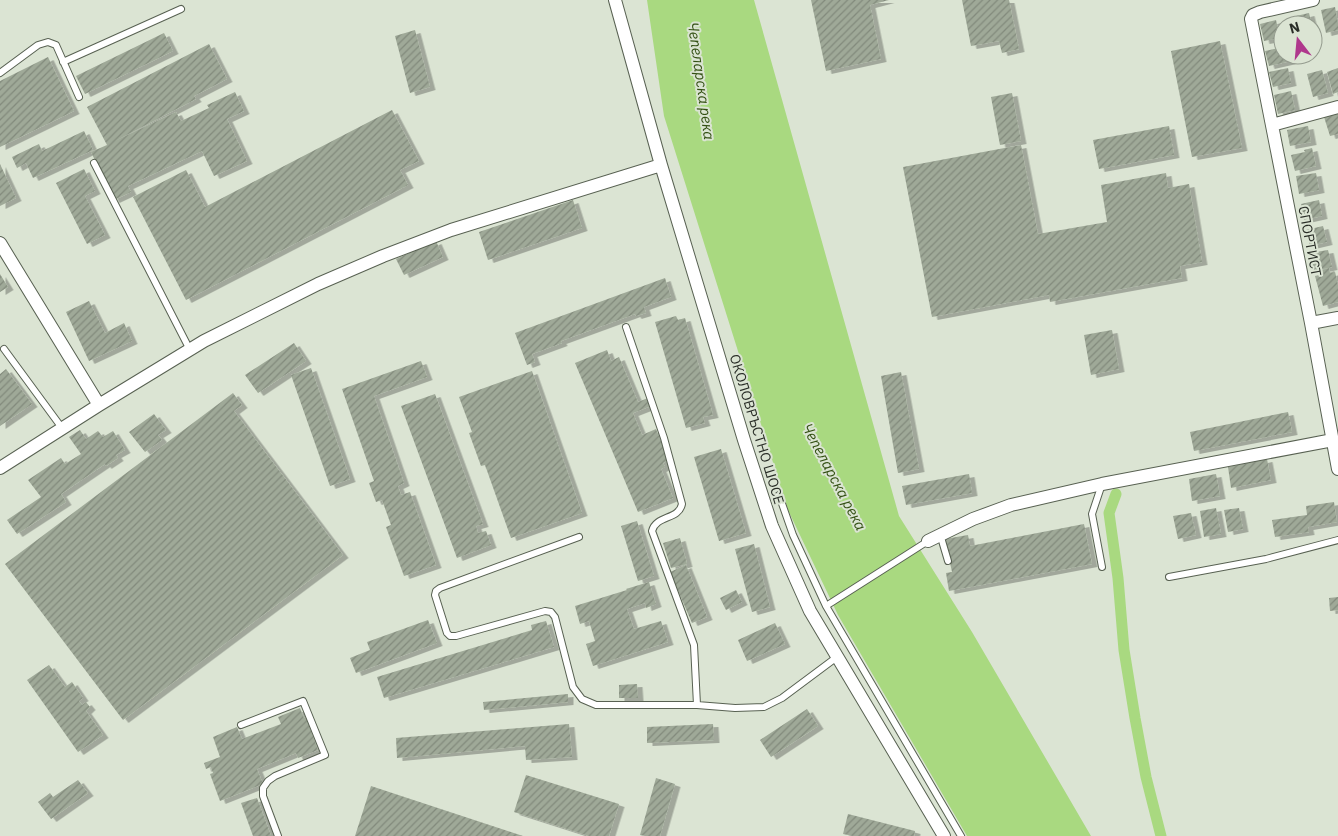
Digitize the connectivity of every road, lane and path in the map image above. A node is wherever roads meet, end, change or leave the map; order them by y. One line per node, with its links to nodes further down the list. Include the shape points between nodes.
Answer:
1 (615, 0): 10 (street, ОКОЛОВРЪСТНО ШОСЕ)
2 (1313, 0): 8 (street, СПОРТИСТ, via 1260,12 1251,19)
3 (181, 9): 4 (lane)
4 (63, 62): 5 (lane, via 56,45 48,42 38,45); 6 (lane)
5 (0, 73)
6 (79, 97)
7 (1338, 107): 8 (street)
8 (1272, 125): 13 (street, СПОРТИСТ)
9 (94, 163): 16 (lane)
10 (661, 165): 16 (street, via 451,230 383,256 318,284); 33 (street, ОКОЛОВРЪСТНО ШОСЕ, via 772,526 810,611)
11 (0, 243): 17 (street)
12 (1338, 318): 13 (street)
13 (1311, 323): 18 (street, СПОРТИСТ)
14 (626, 327): 34 (lane, via 664,438 682,504 678,512 657,522 652,531 694,645)
15 (4, 349): 19 (lane)
16 (190, 350): 17 (street)
17 (99, 405): 19 (street)
18 (1333, 413): 20 (street, СПОРТИСТ)
19 (62, 428): 21 (street)
20 (1333, 440): 22 (street, СПОРТИСТ); 23 (street)
21 (0, 468)
22 (1338, 469)
23 (1102, 484): 25 (street, via 1011,505); 30 (lane, via 1092,514)
24 (779, 495): 32 (lane, via 793,535)
25 (940, 534): 27 (street); 29 (lane)
26 (579, 537): 34 (lane, via 440,588 435,595 447,633 456,636 551,612 573,688 582,699 596,705)
27 (928, 540): 32 (lane)
28 (1338, 540): 31 (lane, via 1266,559)
29 (948, 560)
30 (1102, 567)
31 (1169, 577)
32 (826, 606): 38 (lane)
33 (837, 657): 34 (lane, via 782,698 764,707); 37 (street, ОКОЛОВРЪСТНО ШОСЕ)
34 (697, 704)
35 (241, 725): 36 (lane, via 303,701 325,755 268,781 263,796)
36 (278, 836)
37 (944, 836)
38 (961, 836)

